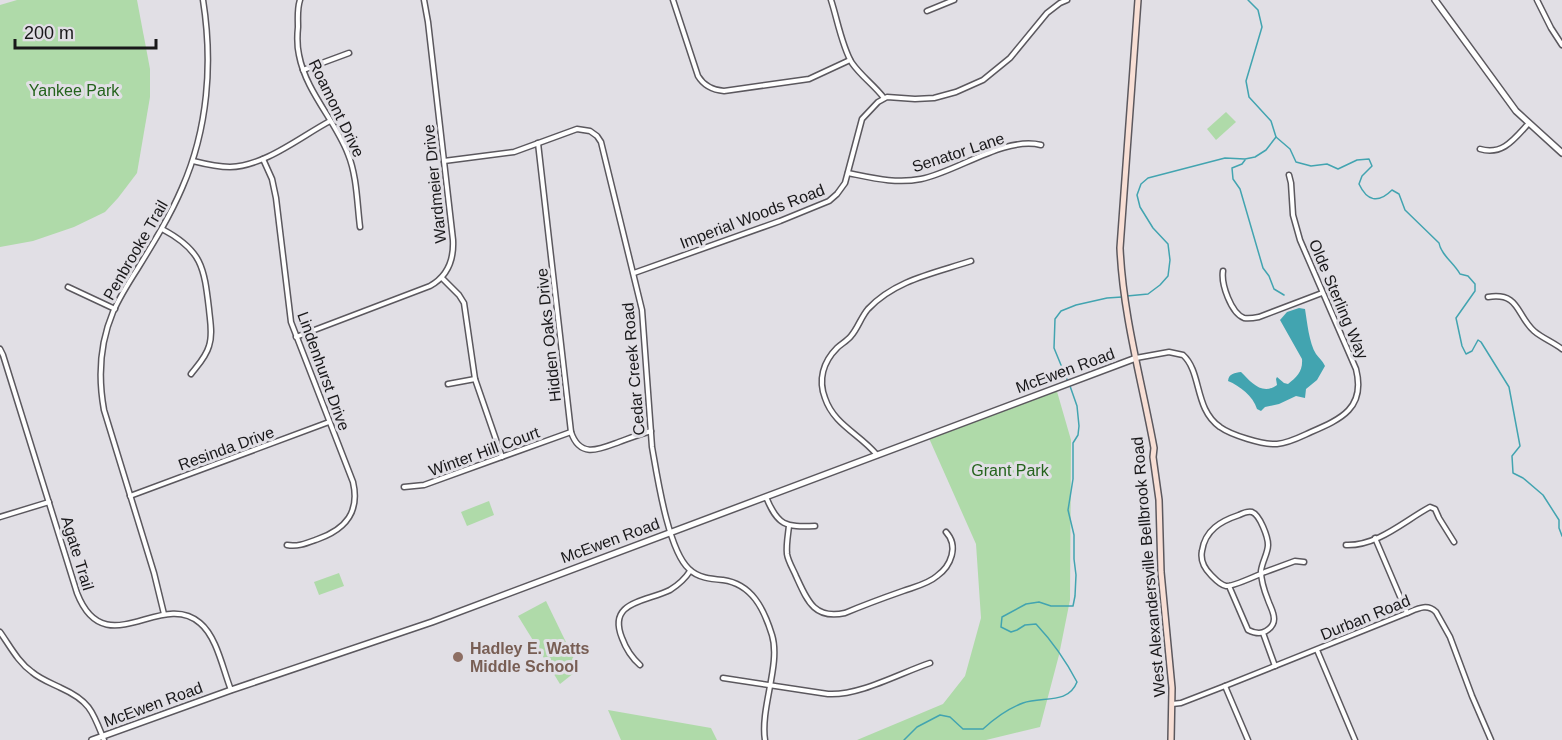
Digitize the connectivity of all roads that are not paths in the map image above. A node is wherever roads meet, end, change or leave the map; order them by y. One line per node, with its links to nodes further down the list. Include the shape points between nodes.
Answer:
1 (203, 0): 25 (street, Penbrooke Trail, via 208,79)
2 (300, 0): 16 (street, Roamont Drive, via 297,46)
3 (424, 0): 26 (street, Wardmeier Drive)
4 (673, 0): 15 (street, via 698,76 714,89 801,81)
5 (831, 0): 15 (street)
6 (954, 0): 12 (street)
7 (1067, 0): 11 (street)
8 (1138, 0): 42 (main road, West Alexandersville Bellbrook Road, via 1120,236 1123,284)
9 (1435, 0): 19 (street)
10 (1538, 0): 13 (street)
11 (1059, 2): 17 (street, via 1004,64 983,80 934,98)
12 (927, 11)
13 (1562, 45)
14 (349, 53): 16 (street)
15 (850, 60): 17 (street)
16 (303, 70): 18 (street, Roamont Drive)
17 (884, 98): 27 (street, Imperial Woods Road, via 862,119)
18 (330, 121): 24 (street); 29 (street, Roamont Drive, via 352,166)
19 (1528, 123): 22 (street, via 1502,149); 23 (street)
20 (538, 143): 26 (street, Cedar Creek Road, via 506,154); 33 (street, Cedar Creek Road, via 577,129 597,136); 48 (street, Hidden Oaks Drive)
21 (1041, 145): 27 (street, Senator Lane, via 1028,143 1004,148 933,176 906,181)
22 (1480, 149)
23 (1562, 153)
24 (263, 159): 25 (street, via 228,167); 39 (street, Lindenhurst Drive, via 276,198)
25 (193, 161): 30 (street, Penbrooke Trail)
26 (444, 161): 34 (street, Wardmeier Drive, via 454,249)
27 (848, 173): 33 (street, Imperial Woods Road, via 829,201)
28 (1289, 175): 36 (street, Olde Sterling Way, via 1295,225)
29 (360, 226)
30 (162, 229): 38 (street, Penbrooke Trail); 43 (street, via 188,246 204,274 211,339)
31 (971, 261): 49 (street, via 904,283 882,296 825,366 821,385 831,412)
32 (1223, 272): 36 (street, via 1223,286 1243,318)
33 (634, 273): 47 (street, Cedar Creek Road, via 644,323)
34 (442, 278): 39 (street); 44 (street, via 464,303)
35 (68, 287): 38 (street)
36 (1322, 293): 42 (street, Olde Sterling Way, via 1356,369 1356,396 1341,418 1287,442 1265,443 1214,423 1183,355 1169,352)
37 (1488, 297): 41 (street, via 1510,299 1532,329)
38 (115, 309): 52 (street, Penbrooke Trail, via 102,349 100,385)
39 (296, 337): 46 (street, Lindenhurst Drive)
40 (0, 349): 54 (street, Agate Trail)
41 (1562, 350)
42 (1136, 358): 49 (street, McEwen Road); 80 (main road, West Alexandersville Bellbrook Road, via 1158,487)
43 (191, 374)
44 (475, 379): 45 (street); 50 (street)
45 (448, 384)
46 (329, 422): 52 (street, Resinda Drive); 62 (street, Lindenhurst Drive, via 353,482 354,507 345,524 333,533)
47 (651, 430): 48 (street, via 594,450 581,447); 58 (street, Cedar Creek Road)
48 (571, 432): 50 (street, Winter Hill Court)
49 (877, 455): 53 (street, McEwen Road)
50 (502, 457): 51 (street, Winter Hill Court, via 424,485)
51 (404, 486)
52 (130, 496): 69 (street, Penbrooke Trail)
53 (766, 496): 56 (street, via 774,514); 58 (street, McEwen Road)
54 (49, 502): 55 (street); 69 (street, Agate Trail, via 77,592 91,616 118,626)
55 (0, 517)
56 (789, 526): 57 (street); 59 (street, via 787,554 804,595 815,609 832,615 936,577 947,565 952,551 951,537)
57 (815, 526)
58 (670, 532): 65 (street, Cedar Creek Road); 79 (street, McEwen Road)
59 (946, 532)
60 (1375, 538): 61 (street, via 1430,507 1436,509); 63 (street); 68 (street)
61 (1454, 542)
62 (286, 545)
63 (1346, 545)
64 (1304, 562): 66 (street, via 1295,561)
65 (690, 571): 74 (street, via 673,588 628,606 620,615 618,629 626,649); 77 (street, via 735,583 756,599 774,645)
66 (1261, 574): 67 (street); 67 (street, via 1268,544 1258,518 1248,512 1217,525 1204,542 1205,570 1220,584); 71 (street, via 1274,620)
67 (1229, 586): 71 (street, via 1246,627)
68 (1407, 613): 72 (street, Durban Road); 87 (street, Durban Road, via 1426,607 1436,612)
69 (164, 614): 79 (street, Agate Trail, via 189,616 201,623 213,641)
70 (0, 632): 81 (street, via 31,672 86,703)
71 (1263, 633): 75 (street)
72 (1317, 650): 75 (street, Durban Road); 86 (street)
73 (930, 663): 77 (street, via 849,693)
74 (640, 665)
75 (1275, 666): 78 (street, Durban Road)
76 (723, 678): 77 (street)
77 (770, 686): 83 (street)
78 (1225, 686): 80 (street, Durban Road); 85 (street)
79 (231, 690): 81 (street, McEwen Road)
80 (1172, 704): 84 (main road, West Alexandersville Bellbrook Road)
81 (103, 738): 82 (street, McEwen Road)
82 (92, 740)
83 (765, 740)
84 (1171, 740)
85 (1248, 740)
86 (1355, 740)
87 (1491, 740)

